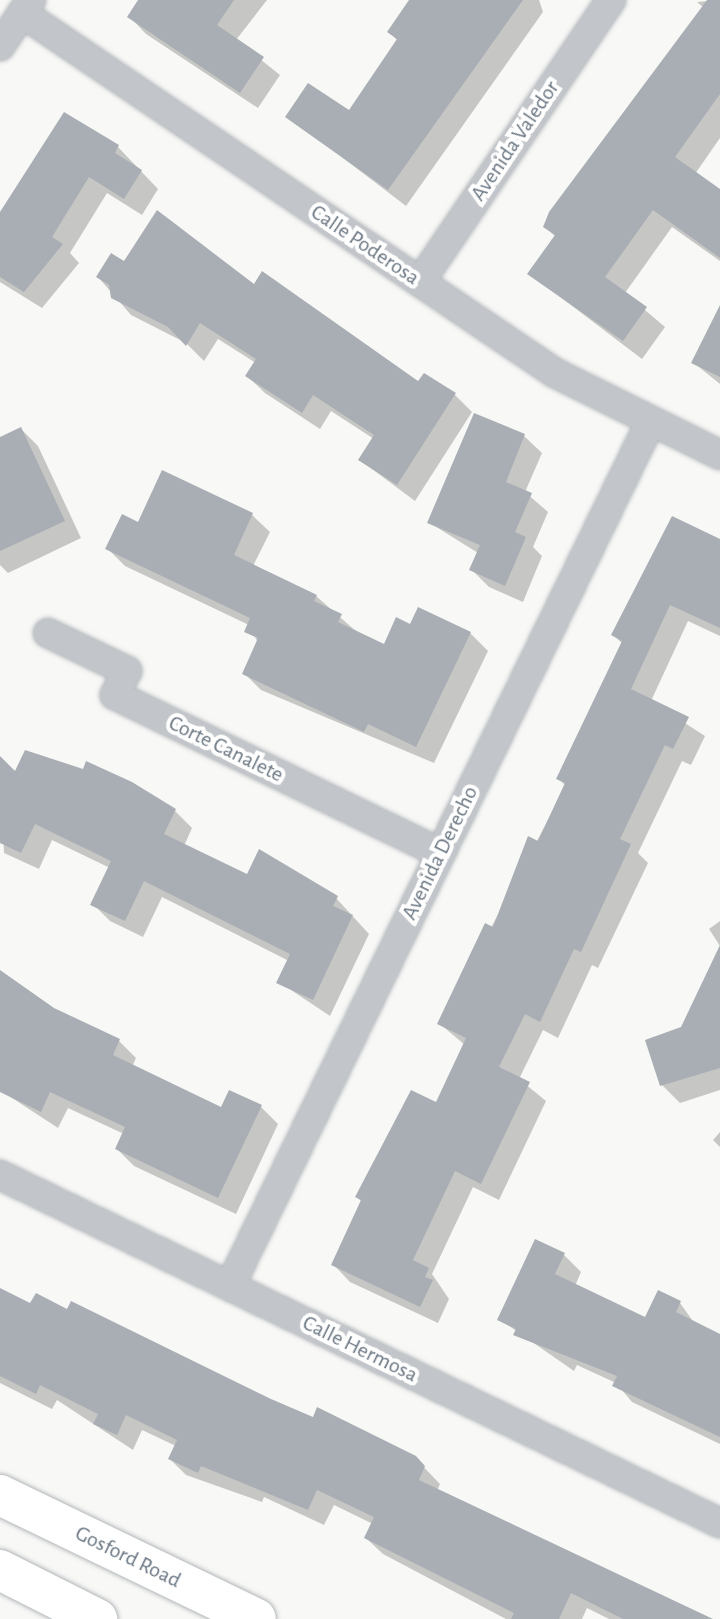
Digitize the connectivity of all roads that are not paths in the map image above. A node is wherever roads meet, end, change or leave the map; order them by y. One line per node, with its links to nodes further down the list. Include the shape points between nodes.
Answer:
1 (611, 0): 4 (street, Avenida Valedor)
2 (27, 6): 3 (street); 4 (street, Calle Poderosa)
3 (0, 46)
4 (420, 282): 5 (street, Calle Poderosa, via 555,373)
5 (651, 421): 6 (street, Calle Poderosa); 8 (street, Avenida Derecho)
6 (720, 455)
7 (48, 633): 8 (street, Corte Canalete, via 127,671 115,695)
8 (440, 853): 10 (street, Avenida Derecho)
9 (3, 1184): 10 (street, Calle Hermosa)
10 (230, 1286): 12 (street, Calle Hermosa)
11 (0, 1495): 15 (main road, Gosford Road)
12 (720, 1523)
13 (0, 1570): 14 (main road)
14 (97, 1619)
15 (256, 1619)

